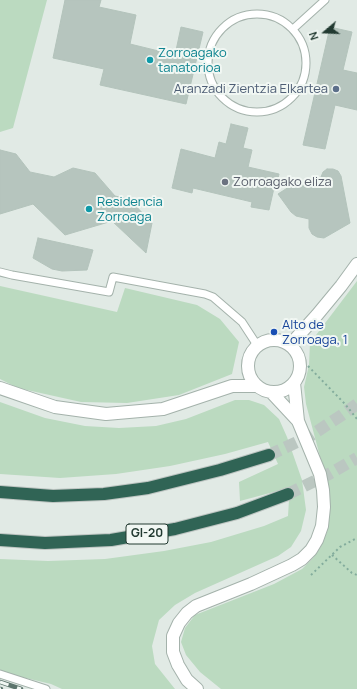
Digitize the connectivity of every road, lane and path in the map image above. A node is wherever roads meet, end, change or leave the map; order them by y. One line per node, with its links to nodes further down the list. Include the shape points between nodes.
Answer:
1 (325, 0): 2 (lane)
2 (293, 29): 2 (lane, via 284,21 262,13 239,17 224,26 209,51 208,63 213,85 220,95 229,103 251,112 275,109 295,95 302,85 307,62 301,38)
3 (357, 264): 6 (street)
4 (0, 272): 5 (lane, via 109,292 113,277 205,294 213,297 242,322)
5 (258, 345): 6 (street, via 274,339); 7 (street, via 252,351)
6 (290, 345): 9 (street, via 299,357 300,364 300,371)
7 (248, 366): 10 (street); 11 (street, via 252,380)
8 (308, 366): 14 (path)
9 (294, 383): 13 (street, via 284,390); 15 (street)
10 (232, 386): 11 (street); 12 (street, via 163,409 106,414 55,407)
11 (257, 386): 13 (street)
12 (0, 388)
13 (271, 392): 15 (street)
14 (357, 419)
15 (298, 421): 26 (street, via 320,474 323,490 322,526 317,540 302,559 292,565 196,606 178,623 173,636 173,652 187,680)
16 (269, 455): 17 (highway, via 155,486 104,494 53,496)
17 (0, 492)
18 (288, 494): 20 (highway, GI-20, via 237,513 175,529 111,540 45,543)
19 (357, 538): 21 (path, via 340,547)
20 (0, 540)
21 (332, 555): 22 (path); 23 (path)
22 (311, 575)
23 (357, 575)
24 (0, 674): 25 (lane)
25 (46, 689)
26 (196, 689)

